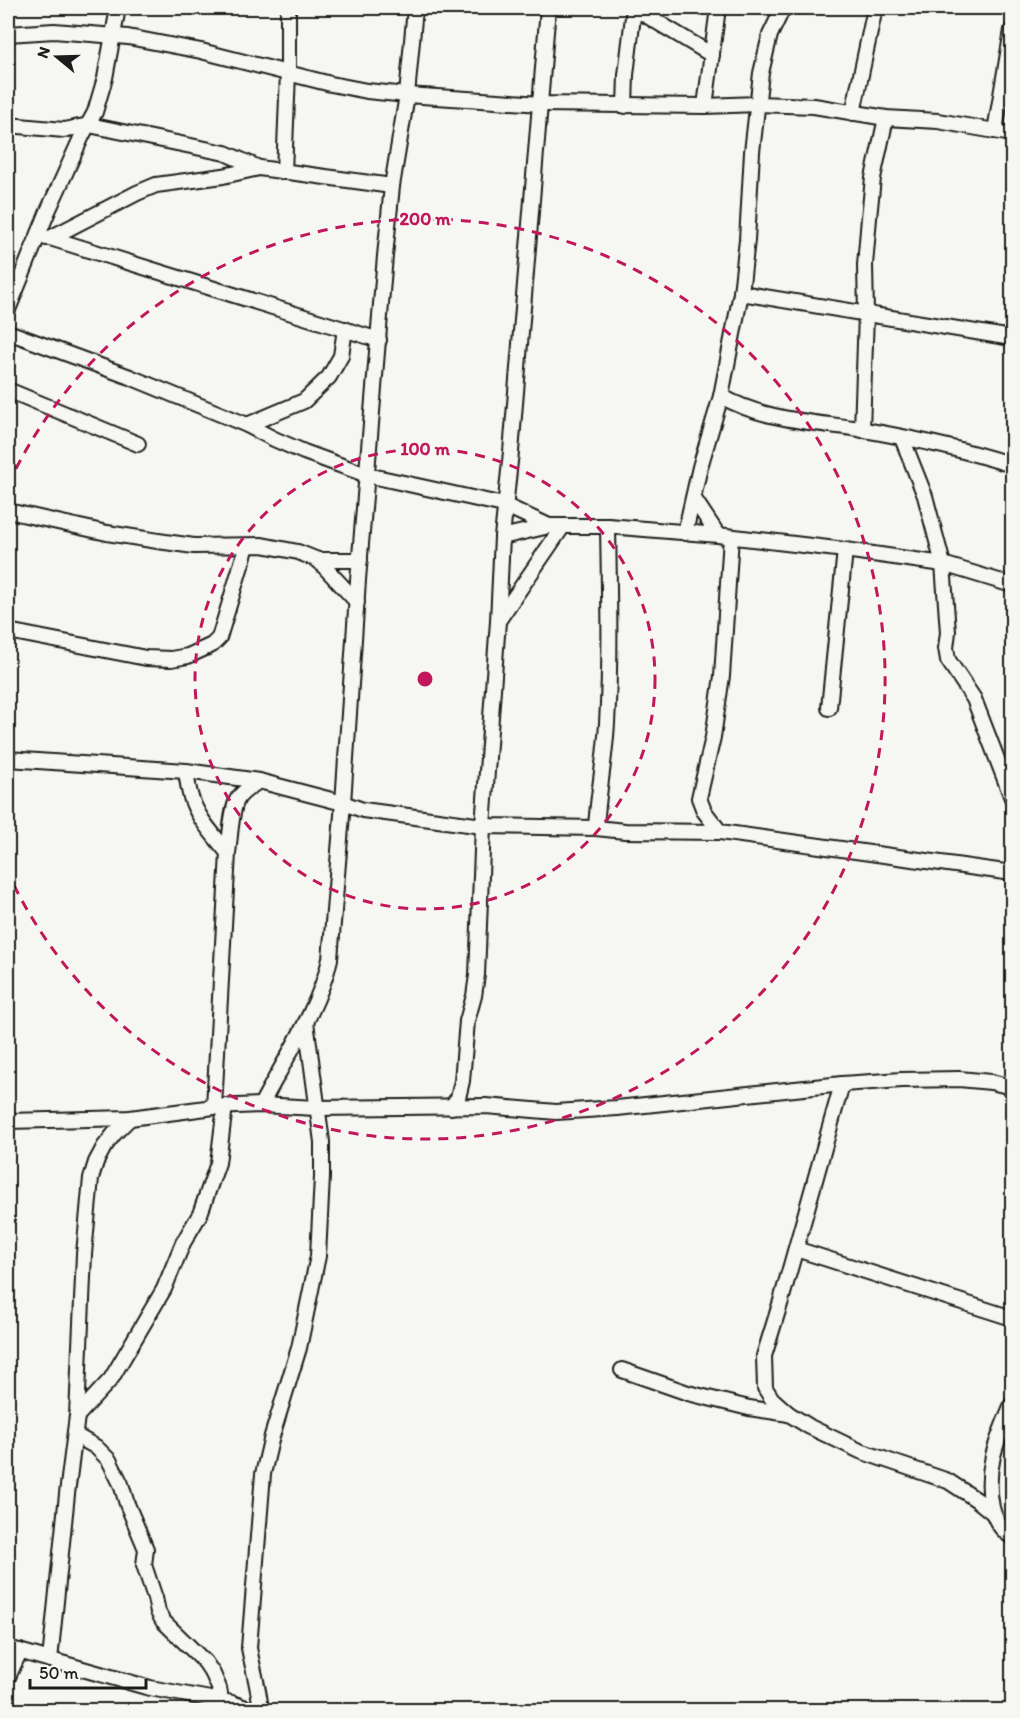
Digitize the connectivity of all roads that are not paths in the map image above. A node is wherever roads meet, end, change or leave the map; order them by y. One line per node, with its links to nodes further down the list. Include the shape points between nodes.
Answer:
1 (118, 8): 11 (street)
2 (288, 8): 13 (street)
3 (415, 8): 14 (street)
4 (548, 8): 15 (street)
5 (634, 8): 12 (street); 17 (street)
6 (718, 8): 12 (street)
7 (783, 8): 16 (street, via 770,35)
8 (875, 8): 19 (street)
9 (1012, 30): 24 (street)
10 (8, 34): 11 (street, via 54,31)
11 (113, 36): 13 (street); 21 (street, via 105,78)
12 (712, 55): 18 (street)
13 (288, 73): 14 (street, via 367,91); 28 (street)
14 (407, 95): 15 (street); 29 (street)
15 (541, 104): 17 (street); 47 (street)
16 (757, 104): 18 (street); 19 (street, via 814,106); 31 (street)
17 (624, 106): 18 (street)
18 (705, 106)
19 (853, 113): 20 (street)
20 (886, 118): 24 (street, via 938,121); 33 (street, via 873,178 865,265)
21 (89, 124): 23 (street); 26 (street); 27 (street, via 225,153)
22 (8, 125): 23 (street)
23 (64, 130): 26 (street)
24 (995, 131): 25 (street)
25 (1012, 134)
26 (75, 151): 30 (street)
27 (259, 168): 28 (street); 30 (street, via 156,185)
28 (284, 171): 29 (street)
29 (392, 186): 37 (street)
30 (44, 237): 32 (street); 34 (street)
31 (741, 293): 33 (street); 39 (street)
32 (8, 310)
33 (866, 314): 36 (street); 41 (street)
34 (345, 329): 37 (street); 40 (street, via 341,356 329,377 304,401)
35 (8, 332): 40 (street)
36 (1012, 338)
37 (379, 340): 45 (street)
38 (8, 390): 43 (street)
39 (721, 396): 41 (street, via 770,415); 46 (street)
40 (247, 425): 45 (street, via 294,448)
41 (862, 430): 42 (street)
42 (902, 438): 44 (street); 58 (street, via 925,496)
43 (138, 444)
44 (1012, 465)
45 (367, 475): 47 (street); 57 (street)
46 (694, 499): 51 (street); 52 (street)
47 (504, 505): 49 (street); 53 (street)
48 (8, 511): 54 (street, via 158,542)
49 (556, 526): 50 (street); 53 (street); 61 (street)
50 (608, 526): 51 (street); 70 (street, via 607,724)
51 (685, 533): 52 (street)
52 (724, 536): 55 (street); 71 (street, via 722,676 699,798)
53 (502, 537): 61 (street)
54 (247, 546): 56 (street, via 276,547); 62 (street, via 219,638 188,656 146,658)
55 (845, 550): 58 (street); 63 (street)
56 (318, 560): 57 (street); 60 (street)
57 (360, 560): 60 (street)
58 (943, 564): 59 (street); 67 (street, via 948,660 974,699)
59 (1012, 585)
60 (357, 602): 68 (street)
61 (498, 621): 69 (street)
62 (8, 631)
63 (829, 708)
64 (8, 759): 65 (street)
65 (186, 771): 66 (street); 72 (street, via 198,812)
66 (259, 781): 68 (street); 72 (street, via 237,800)
67 (1012, 798)
68 (344, 803): 69 (street, via 379,813); 74 (street, via 330,959 327,976)
69 (483, 826): 70 (street); 79 (street, via 477,975 466,1021 462,1081 458,1098)
70 (596, 828): 71 (street)
71 (720, 832): 73 (street)
72 (228, 853): 78 (street)
73 (1012, 873)
74 (306, 1022): 77 (street); 80 (street)
75 (842, 1084): 76 (street, via 959,1079); 79 (street, via 556,1112); 83 (street)
76 (1012, 1087)
77 (261, 1105): 78 (street); 80 (street)
78 (219, 1106): 81 (street); 88 (street, via 218,1163 200,1214 164,1289 111,1379)
79 (450, 1107): 80 (street)
80 (316, 1108): 97 (street, via 322,1142 318,1256 299,1348 263,1474 249,1648)
81 (130, 1118): 82 (street); 88 (street, via 104,1148 91,1178)
82 (8, 1121)
83 (796, 1249): 84 (street); 87 (street, via 764,1356 765,1388)
84 (1012, 1318)
85 (622, 1370): 87 (street, via 688,1393)
86 (1012, 1404): 90 (street, via 989,1473)
87 (789, 1414): 90 (street, via 860,1451 948,1481)
88 (77, 1416): 89 (street)
89 (75, 1435): 93 (street); 95 (street, via 109,1460 146,1549 144,1564 158,1612 205,1662)
90 (993, 1513): 91 (street)
91 (1012, 1538)
92 (14, 1650): 93 (street); 94 (street)
93 (50, 1660): 95 (street, via 150,1688)
94 (8, 1677)
95 (221, 1700): 96 (street)
96 (252, 1710)
97 (261, 1710)

